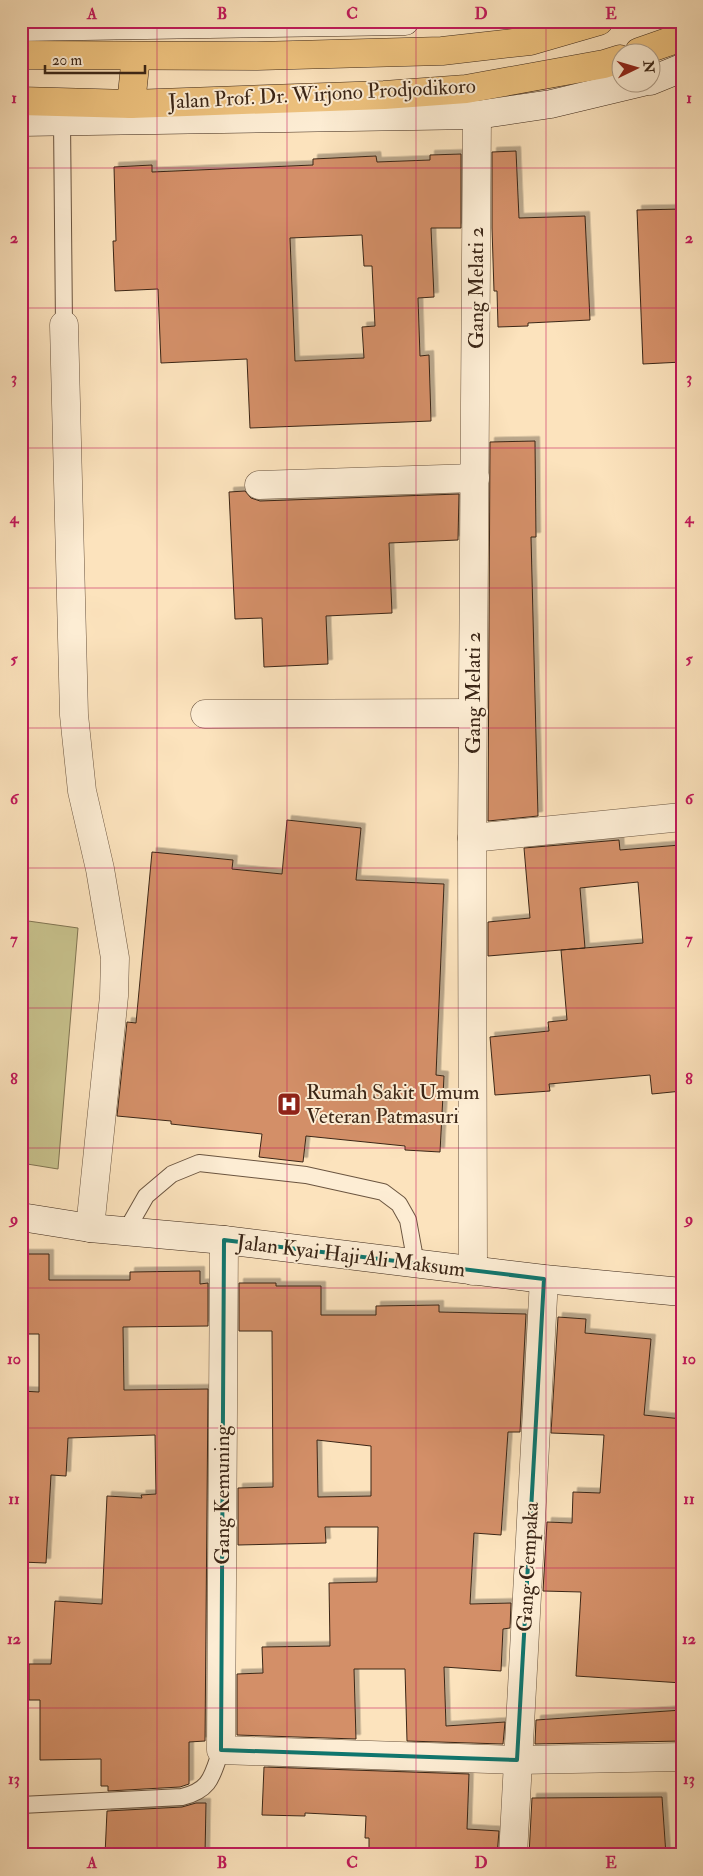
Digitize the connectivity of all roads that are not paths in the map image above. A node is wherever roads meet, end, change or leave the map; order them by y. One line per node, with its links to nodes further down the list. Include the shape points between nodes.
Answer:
1 (405, 21): 3 (street)
2 (599, 21): 9 (highway, via 530,41 442,51)
3 (339, 22): 4 (street)
4 (140, 23): 5 (street)
5 (21, 27)
6 (682, 37): 7 (highway)
7 (660, 45)
8 (21, 55): 9 (highway)
9 (136, 56): 15 (highway)
10 (610, 62): 15 (highway, Jalan Prof. Dr. Wirjono Prodjodikoro, via 466,89)
11 (682, 68): 12 (street)
12 (660, 77)
13 (610, 90): 16 (street, via 551,104)
14 (21, 101): 15 (highway, Jalan Prof. Dr. Wirjono Prodjodikoro)
15 (131, 104)
16 (477, 115): 17 (street); 20 (street, Gang Melati 2)
17 (62, 121): 18 (street); 19 (lane)
18 (21, 122)
19 (64, 325): 27 (street, via 74,715 82,790 115,958 114,996)
20 (474, 478): 21 (street); 22 (street, Gang Melati 2)
21 (259, 485)
22 (473, 713): 23 (street); 25 (street, Gang Melati 2)
23 (205, 714)
24 (682, 817): 25 (street)
25 (472, 838): 31 (street, Gang Melati 2)
26 (21, 1217): 27 (street, Jalan Kyai Haji Ali Maksum)
27 (90, 1228): 28 (street, Jalan Kyai Haji Ali Maksum)
28 (126, 1231): 29 (street, Jalan Kyai Haji Ali Maksum); 30 (lane, via 146,1196 172,1174 198,1163 306,1174 383,1192 399,1204 408,1220)
29 (224, 1240): 30 (street, Jalan Kyai Haji Ali Maksum); 34 (street, Gang Kemuning)
30 (416, 1264): 31 (street, Jalan Kyai Haji Ali Maksum)
31 (473, 1271): 32 (street, Jalan Kyai Haji Ali Maksum)
32 (544, 1280): 33 (street, Jalan Kyai Haji Ali Maksum); 36 (street, Gang Cempaka)
33 (682, 1292)
34 (221, 1750): 36 (street); 37 (lane, via 213,1774 196,1794)
35 (682, 1757): 36 (street)
36 (517, 1760): 38 (street, Gang Cempaka)
37 (21, 1805)
38 (513, 1855)

